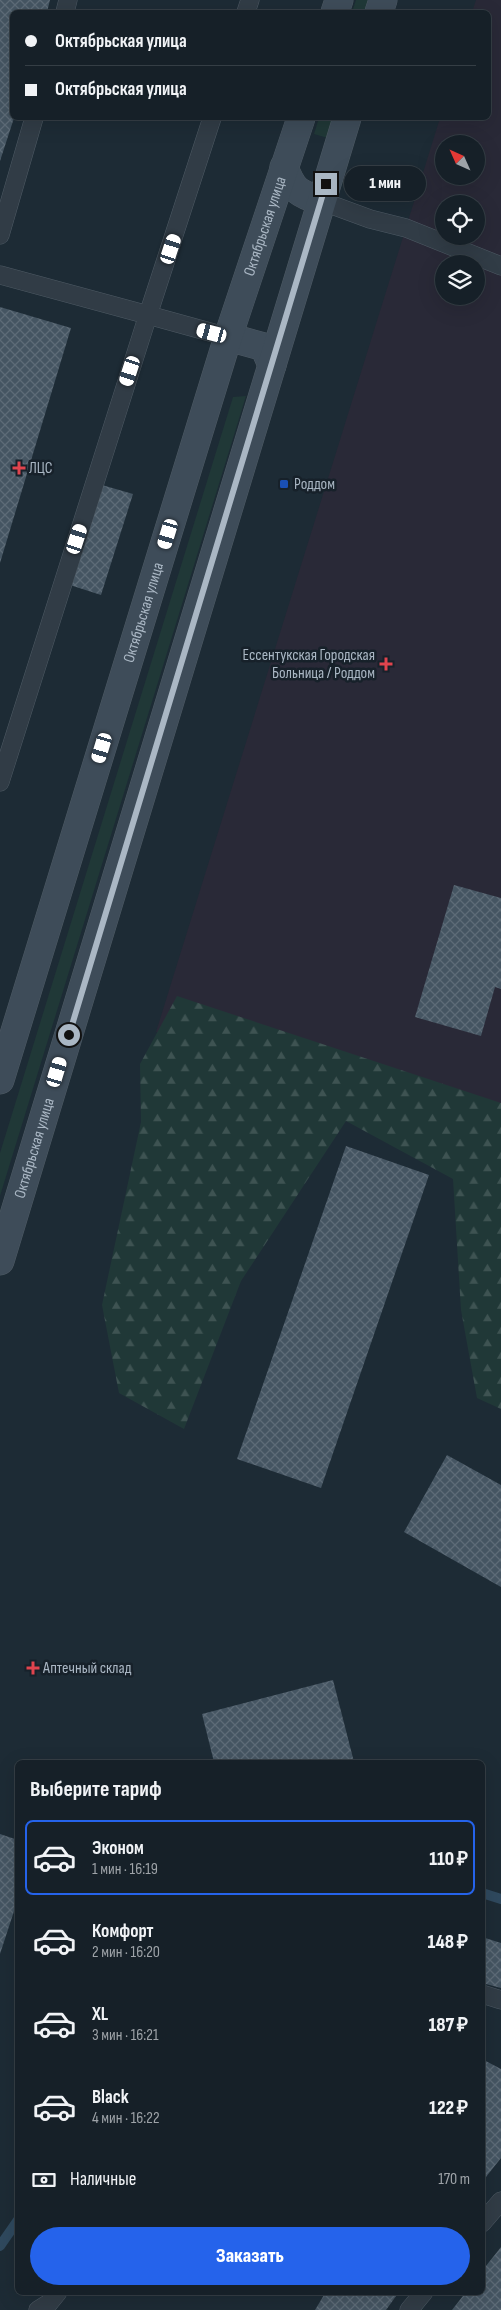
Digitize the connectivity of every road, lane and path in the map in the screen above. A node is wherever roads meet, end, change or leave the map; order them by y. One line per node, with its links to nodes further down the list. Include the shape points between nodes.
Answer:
1 (33, 120): 7 (lane)
2 (211, 120): 10 (lane)
3 (300, 120): 5 (main road, Октябрьская улица)
4 (346, 120): 6 (main road, Октябрьская улица)
5 (284, 167): 6 (main road, via 290,183 299,193); 11 (main road, Октябрьская улица)
6 (321, 201): 8 (lane, via 406,228); 12 (main road, Октябрьская улица)
7 (0, 235)
8 (501, 266)
9 (0, 275): 10 (lane)
10 (148, 315): 11 (lane); 13 (lane)
11 (228, 337): 12 (main road, via 264,347); 14 (main road, Октябрьская улица)
12 (272, 365): 15 (main road, Октябрьская улица)
13 (0, 782)
14 (0, 1080)
15 (0, 1261)
16 (485, 1995): 17 (lane)
17 (501, 2000)
18 (501, 2201): 19 (lane)
19 (485, 2220)
20 (56, 2295): 22 (lane, via 49,2304)
21 (422, 2295): 23 (lane)
22 (38, 2310)
23 (409, 2310)

